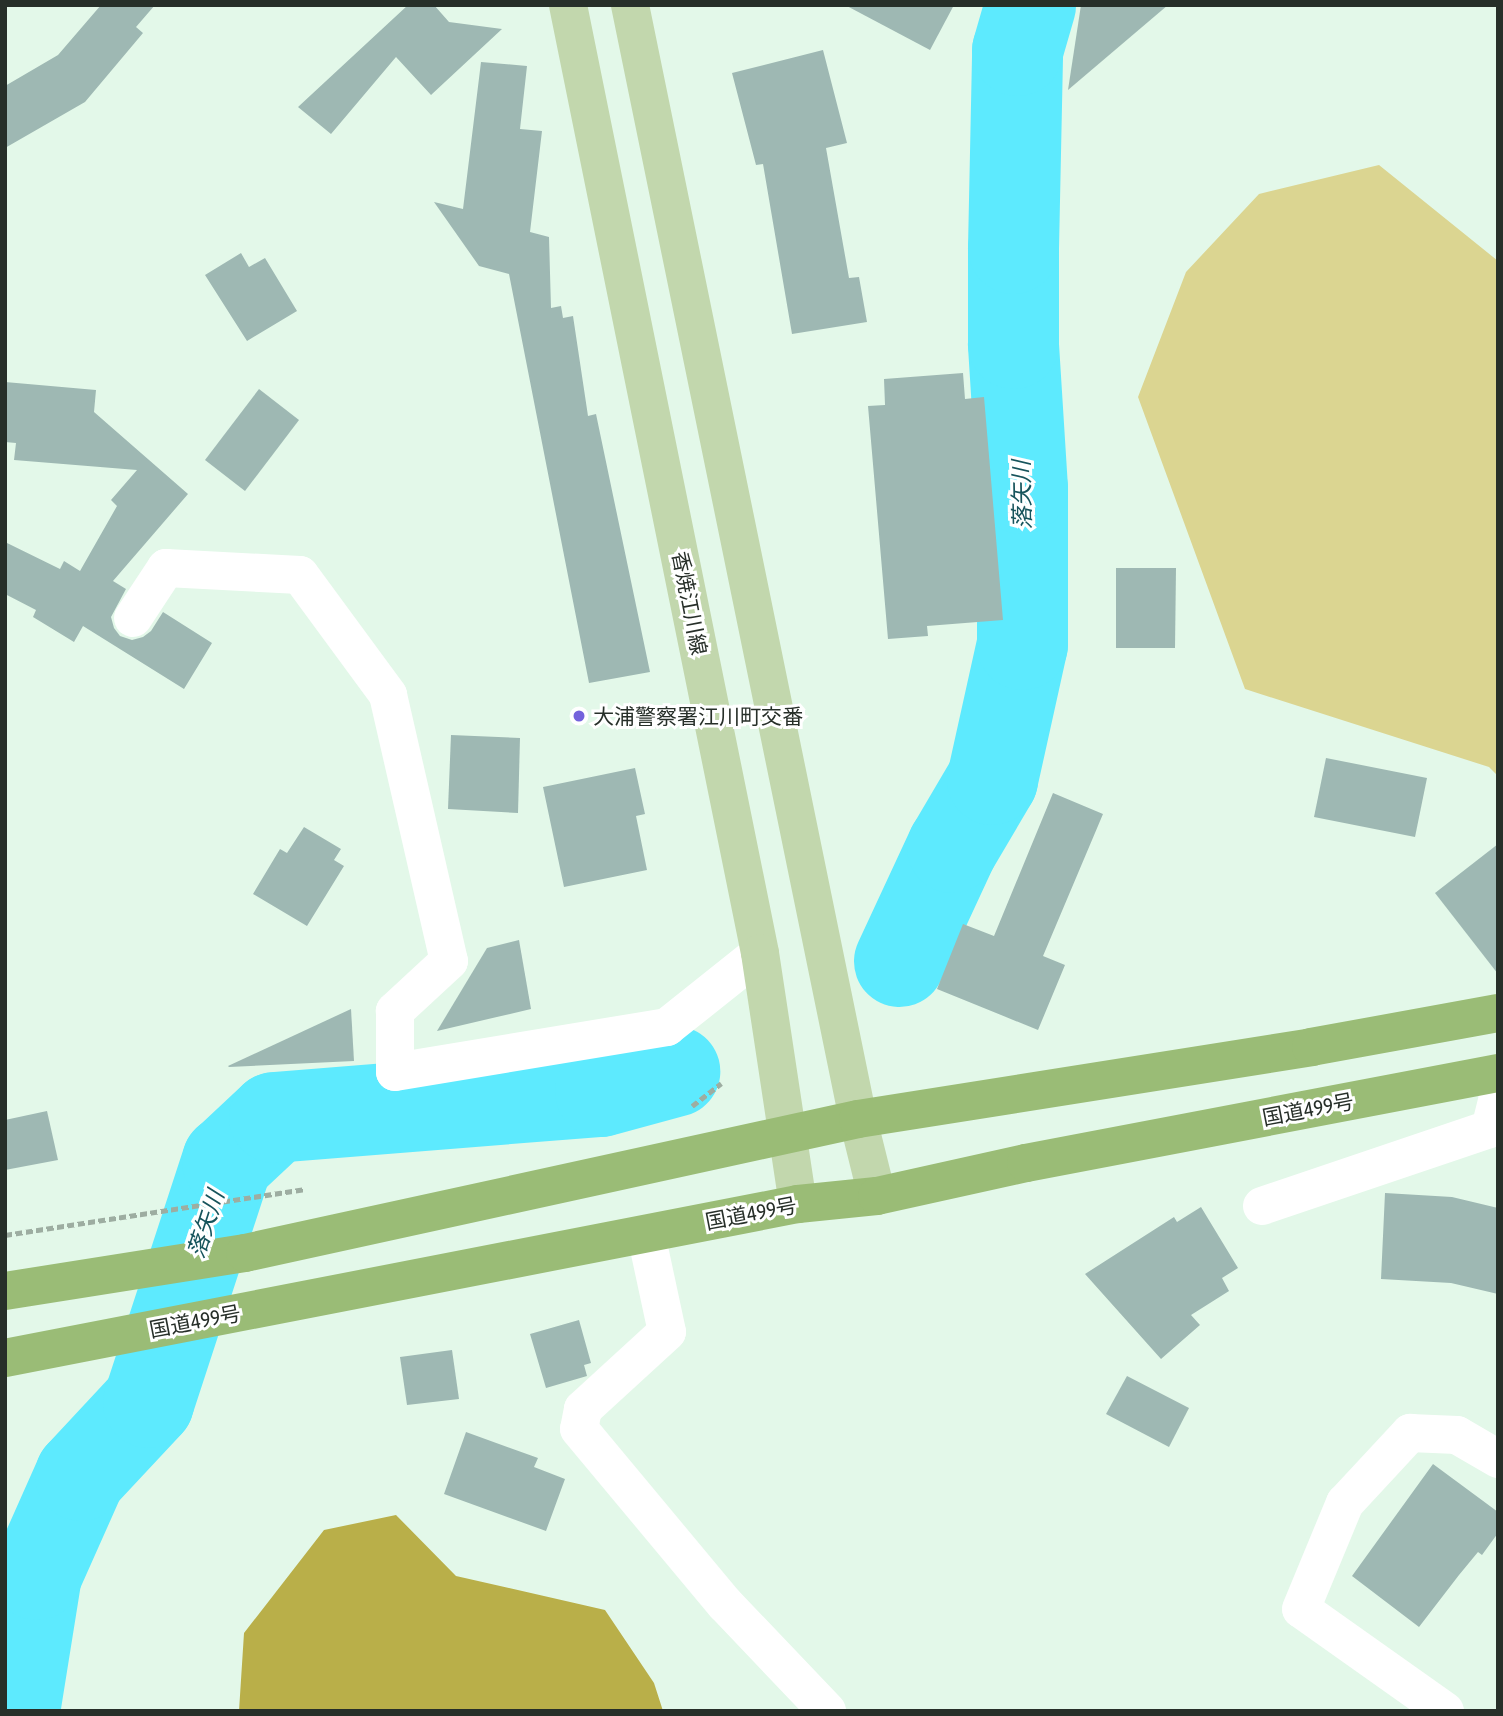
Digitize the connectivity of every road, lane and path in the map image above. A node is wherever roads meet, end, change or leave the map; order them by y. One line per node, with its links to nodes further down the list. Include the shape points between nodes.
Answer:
1 (568, 5): 4 (main road, 香焼江川線)
2 (630, 5): 8 (main road)
3 (133, 618): 4 (street, via 166,568 300,575 388,695 449,961 395,1011 395,1072 667,1027)
4 (760, 953): 9 (main road, 香焼江川線)
5 (1498, 1013): 8 (highway)
6 (1498, 1073): 10 (highway, 国道499号)
7 (1498, 1096): 13 (street, via 1490,1129)
8 (858, 1119): 9 (highway); 10 (main road)
9 (789, 1134): 12 (main road, 香焼江川線); 16 (highway, via 245,1253)
10 (877, 1196): 12 (highway, 国道499号)
11 (254, 1198): 15 (path)
12 (798, 1204): 14 (highway, 国道499号)
13 (1262, 1206)
14 (646, 1234): 17 (highway, 国道499号); 19 (street, via 667,1332 583,1409 579,1429 725,1604)
15 (5, 1235)
16 (5, 1291)
17 (5, 1358)
18 (1498, 1459): 20 (street, via 1457,1435 1410,1433 1345,1503 1301,1609)
19 (827, 1711)
20 (1445, 1711)

